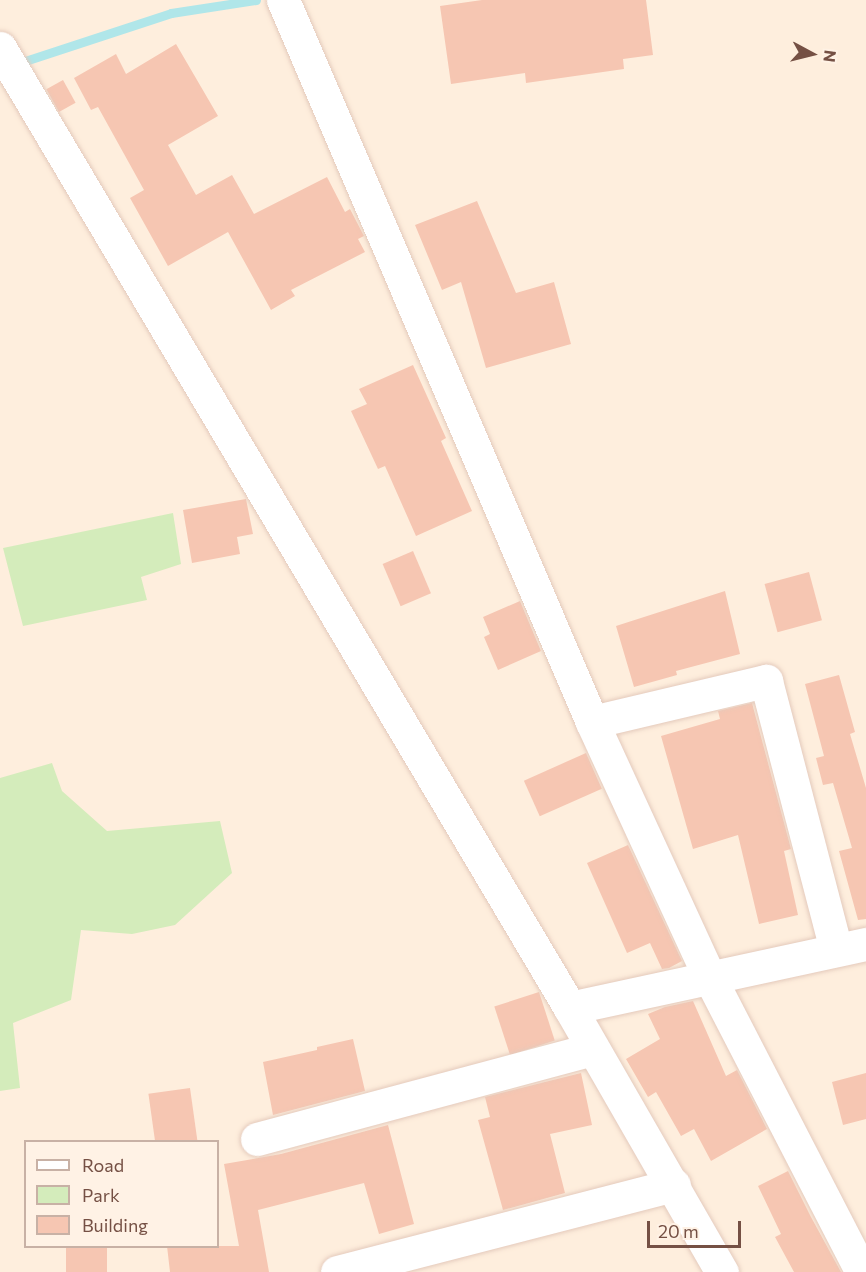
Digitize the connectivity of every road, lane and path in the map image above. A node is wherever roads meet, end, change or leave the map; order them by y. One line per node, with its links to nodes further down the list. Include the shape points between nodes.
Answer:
1 (283, 0): 4 (street)
2 (0, 48): 3 (street)
3 (12, 94): 7 (street)
4 (592, 722): 5 (street, via 766,681); 6 (street)
5 (851, 946): 6 (street)
6 (710, 978): 7 (street); 13 (street)
7 (570, 1008): 8 (street)
8 (592, 1049): 9 (street); 10 (street)
9 (257, 1138)
10 (674, 1185): 11 (street); 12 (street)
11 (337, 1272)
12 (722, 1272)
13 (862, 1272)

